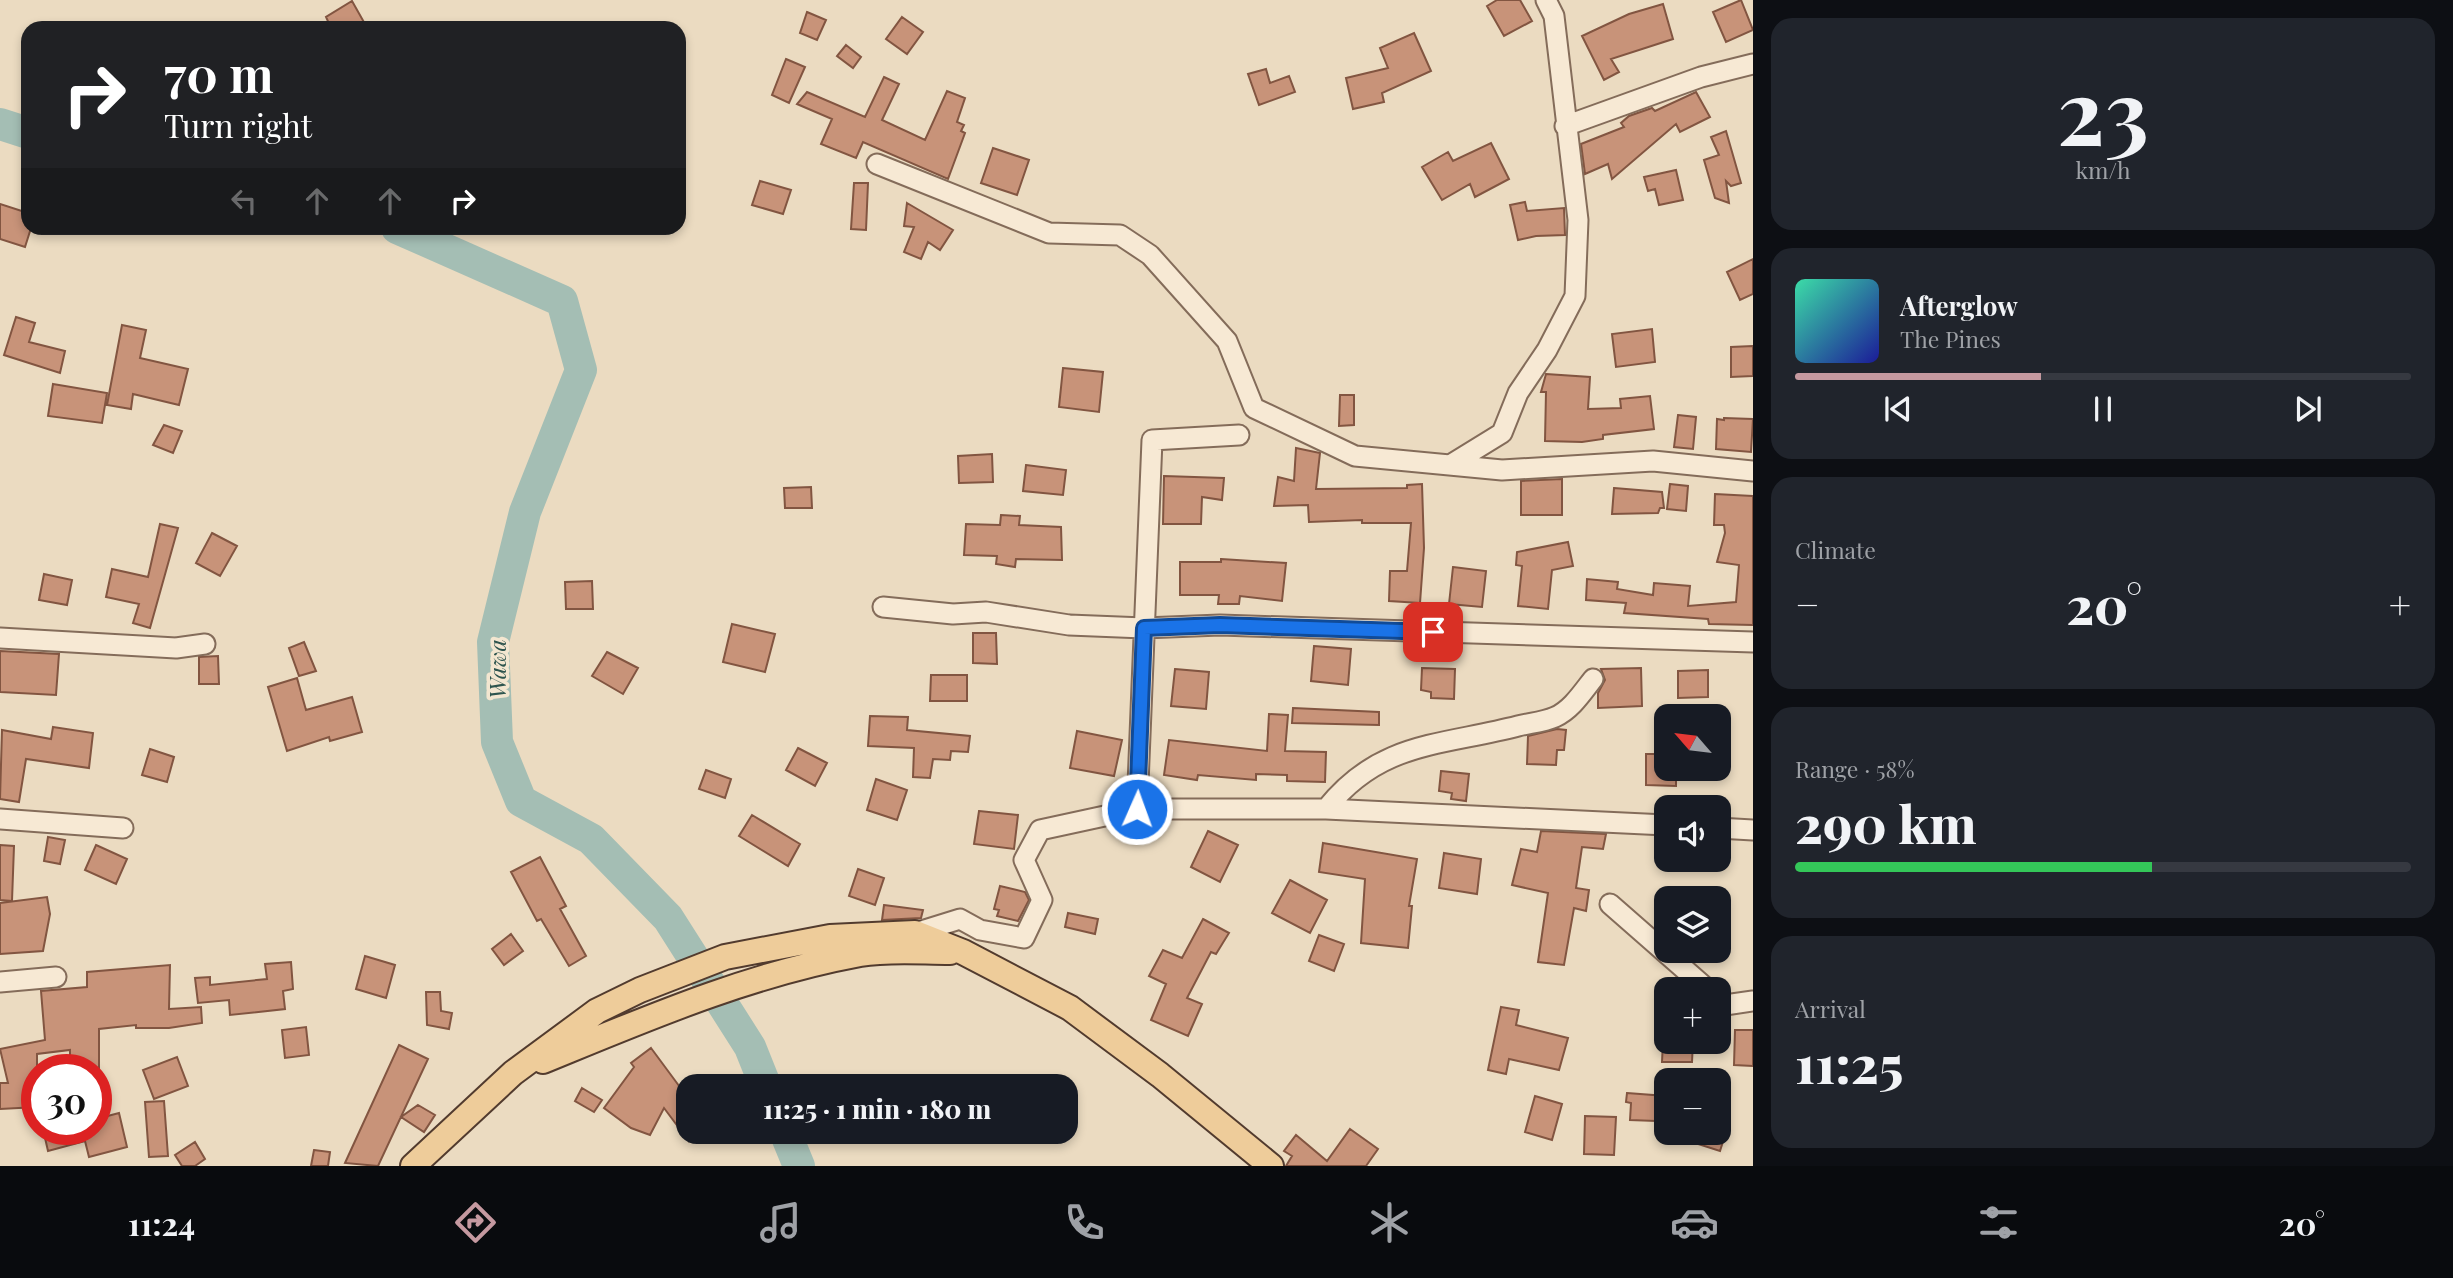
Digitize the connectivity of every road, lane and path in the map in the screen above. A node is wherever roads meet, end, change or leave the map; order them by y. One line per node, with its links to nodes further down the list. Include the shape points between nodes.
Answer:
1 (1546, 0): 3 (street, via 1554,16)
2 (1753, 64): 3 (street, via 1700,77)
3 (1565, 126): 6 (street, via 1578,220 1575,296 1518,393 1502,433)
4 (877, 164): 6 (street, via 1049,233 1120,235 1150,255 1227,341 1254,408 1355,456)
5 (1239, 435): 9 (street, via 1152,440)
6 (1450, 465): 7 (street, via 1559,469 1653,461)
7 (1753, 471)
8 (883, 607): 9 (street)
9 (1144, 628): 11 (street, via 1220,625); 14 (street)
10 (0, 638): 12 (street, via 176,648)
11 (1753, 642)
12 (205, 644)
13 (1592, 679): 15 (street, via 1577,700 1556,717 1415,748 1377,763 1346,785)
14 (1137, 809): 15 (street); 22 (street, via 1040,830 1024,860 1042,900 1024,938 980,930 960,919)
15 (1326, 809): 17 (street)
16 (0, 819): 18 (street)
17 (1654, 824)
18 (123, 828)
19 (1731, 829): 20 (street)
20 (1753, 830)
21 (1610, 904): 25 (street)
22 (915, 933): 23 (main road); 29 (main road, via 830,937 725,957 597,1011)
23 (963, 952): 29 (main road, via 862,953 740,983); 31 (main road, via 1070,1008)
24 (56, 977): 26 (street)
25 (1693, 977)
26 (0, 982)
27 (1753, 1001): 28 (street)
28 (1731, 1004)
29 (513, 1073): 30 (main road)
30 (413, 1166)
31 (1270, 1166)

